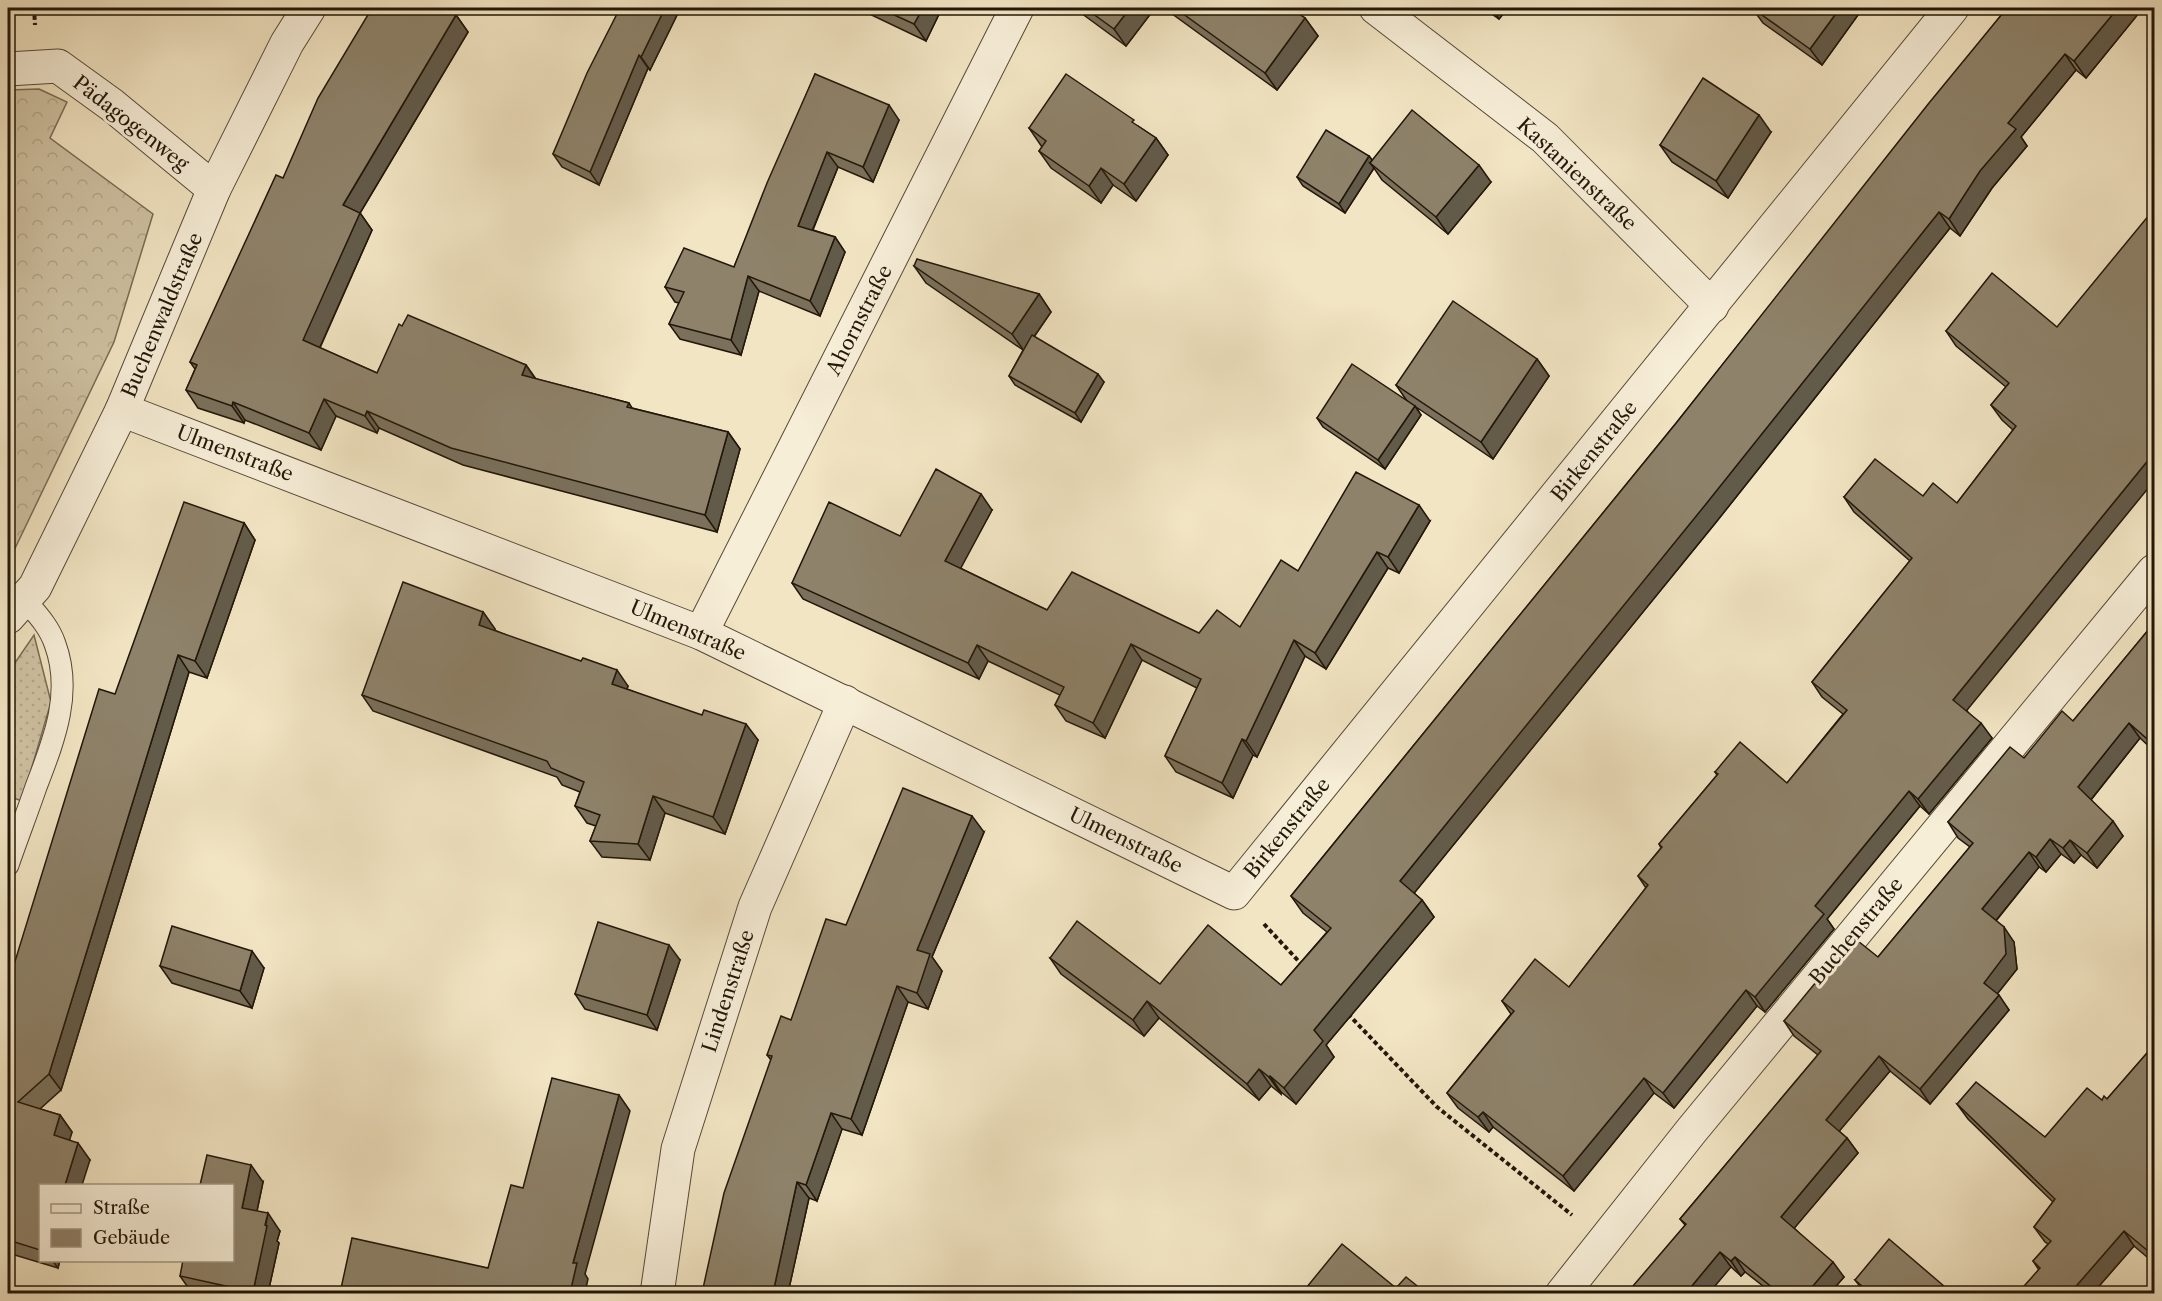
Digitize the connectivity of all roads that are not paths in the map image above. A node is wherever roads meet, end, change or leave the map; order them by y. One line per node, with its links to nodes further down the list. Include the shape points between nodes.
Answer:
1 (309, 8): 6 (street, Buchenwaldstraße, via 287,43)
2 (1017, 8): 11 (street, Ahornstraße)
3 (1376, 8): 7 (street, Kastanienstraße, via 1545,138)
4 (1952, 8): 7 (street, Birkenstraße)
5 (8, 69): 6 (street, Pädagogenweg, via 58,66)
6 (214, 189): 8 (street, Buchenwaldstraße)
7 (1712, 306): 14 (street, Birkenstraße)
8 (122, 410): 10 (street, Buchenwaldstraße, via 34,587); 11 (street, Ulmenstraße)
9 (2154, 571): 16 (street, Buchenstraße, via 1699,1121)
10 (16, 608): 13 (lane, via 44,622 55,643 62,672 63,702 54,740)
11 (701, 633): 12 (street, Ulmenstraße)
12 (845, 702): 14 (street, Ulmenstraße); 15 (street, Lindenstraße, via 755,907 681,1138)
13 (8, 864)
14 (1234, 893)
15 (657, 1293)
16 (1562, 1293)

